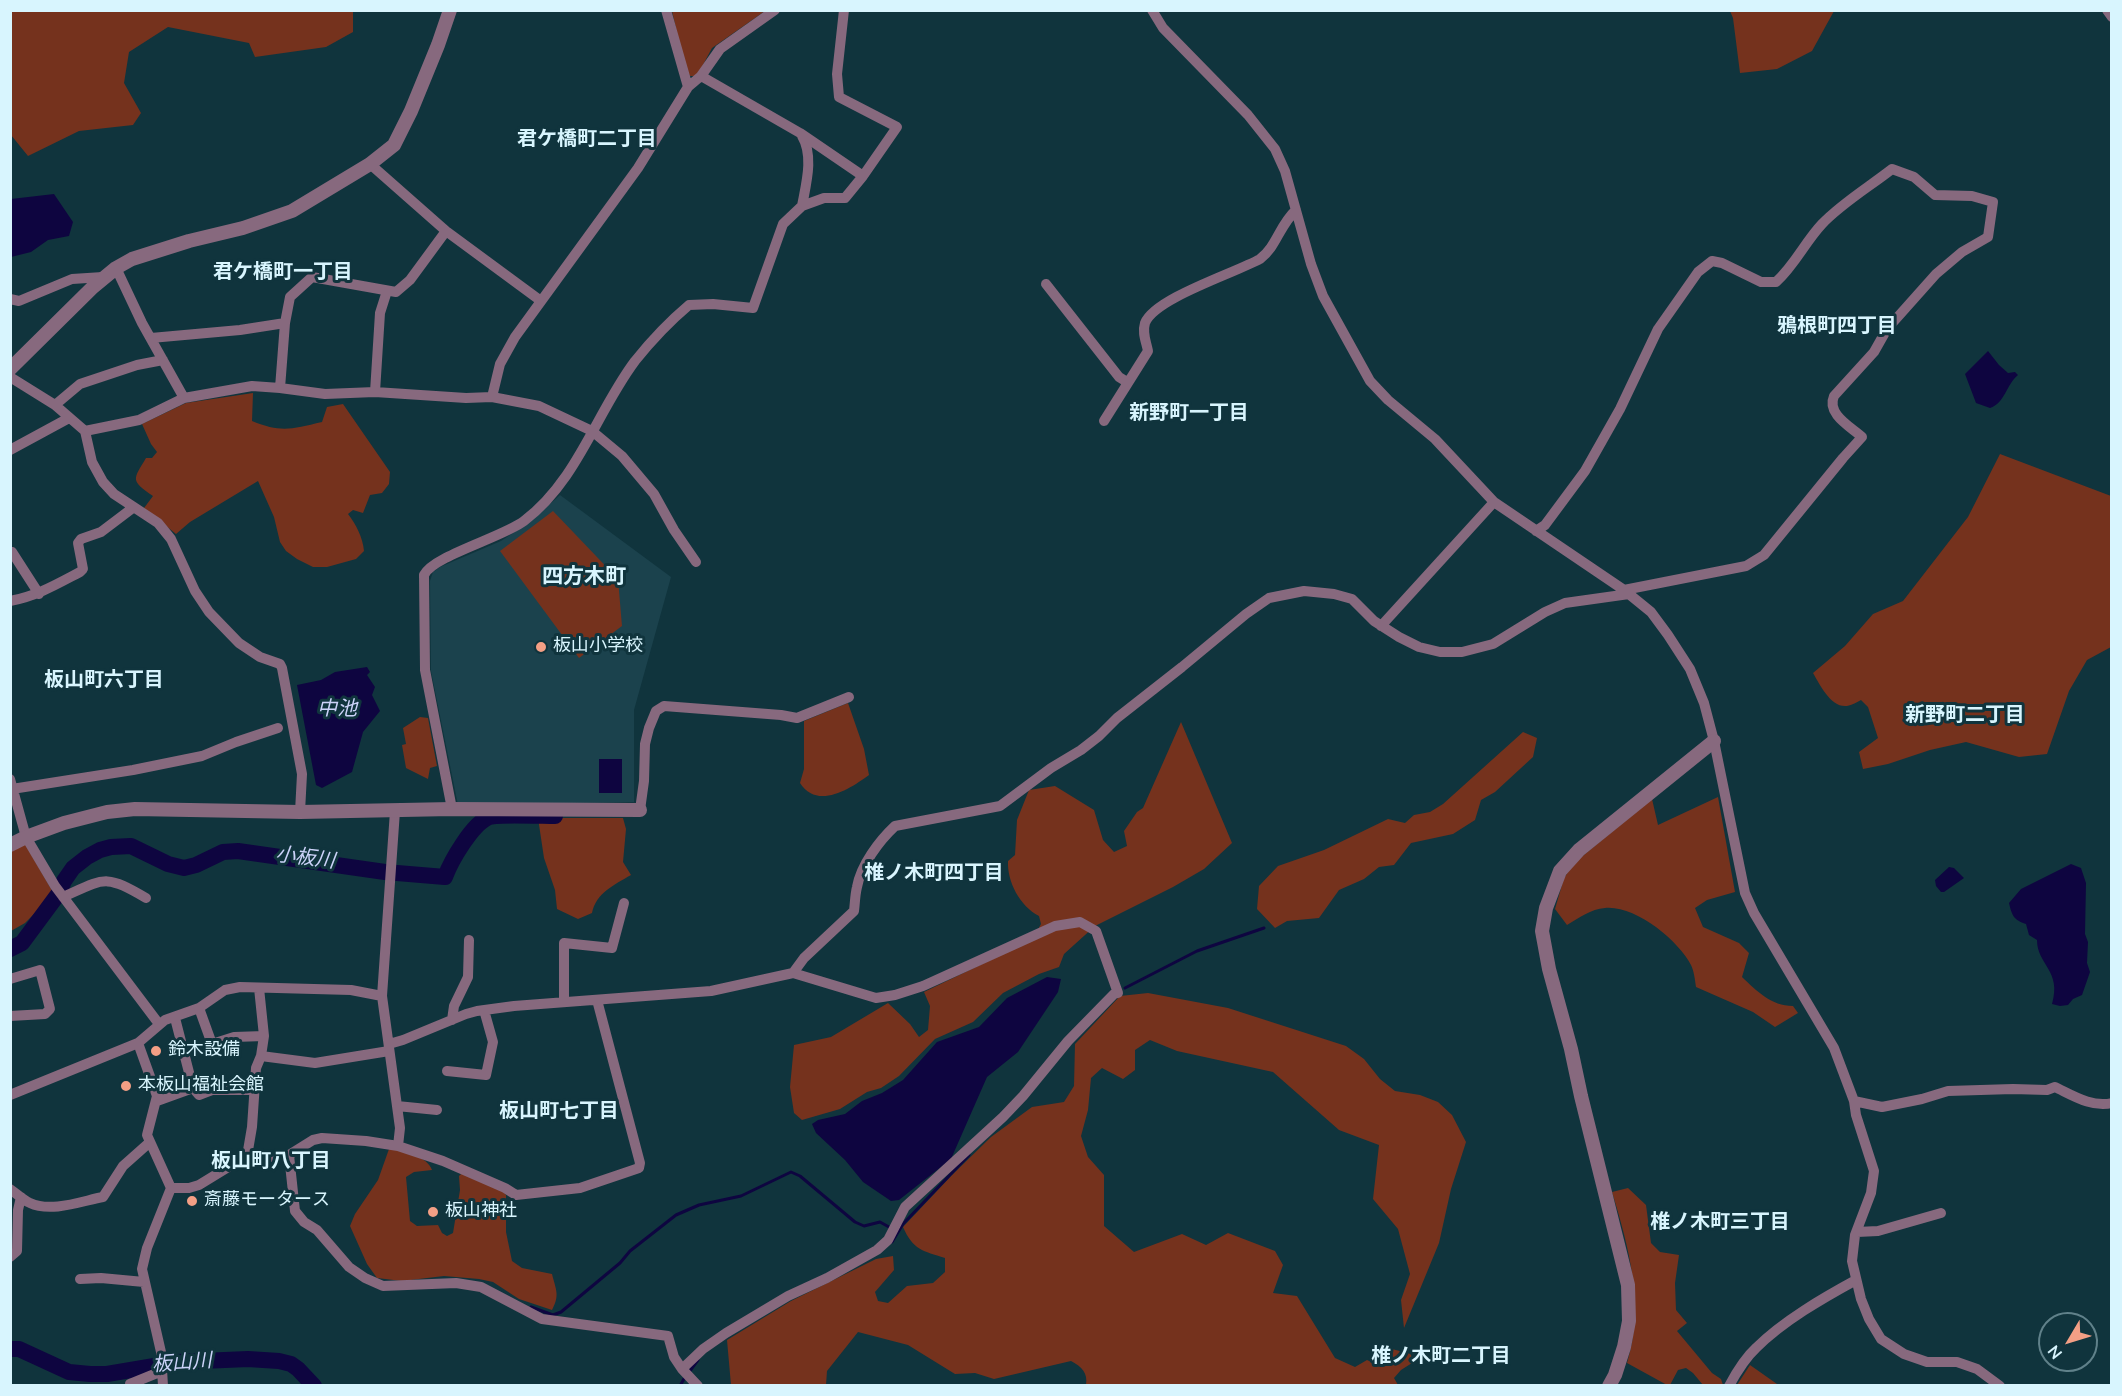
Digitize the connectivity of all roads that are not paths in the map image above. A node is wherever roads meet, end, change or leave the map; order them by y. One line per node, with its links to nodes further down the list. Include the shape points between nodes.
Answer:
1 (450, 10): 11 (street, via 401,134 394,145)
2 (666, 10): 9 (street)
3 (775, 10): 8 (street, via 720,49)
4 (844, 10): 12 (street, via 837,74 839,97 897,126)
5 (1152, 10): 14 (street, via 1163,28 1268,138 1285,171)
6 (2107, 10): 7 (street)
7 (2112, 17)
8 (701, 76): 9 (street); 10 (street)
9 (688, 87): 21 (street, via 638,168)
10 (800, 133): 12 (street); 13 (street, via 807,145)
11 (370, 164): 15 (street); 16 (street, via 292,211 132,259)
12 (863, 176): 13 (street, via 845,198 824,198)
13 (802, 206): 36 (street, via 783,224 753,308 689,305 635,362)
14 (1296, 210): 27 (street, via 1286,220 1269,252 1260,259 1188,291 1153,312 1143,332 1148,351); 38 (street, via 1323,296 1364,371 1378,390 1435,439)
15 (446, 231): 19 (street, via 410,280 396,292); 21 (street)
16 (116, 268): 17 (street); 23 (street)
17 (104, 278): 20 (street, via 72,279 19,301); 25 (street)
18 (1046, 284): 27 (street)
19 (387, 291): 22 (street, via 312,277 290,297); 29 (street, via 380,313)
20 (10, 299)
21 (541, 301): 30 (street, via 507,350)
22 (285, 323): 23 (street); 28 (street)
23 (151, 338): 24 (street)
24 (163, 360): 31 (street); 32 (street, via 80,384)
25 (10, 369)
26 (10, 377): 32 (street)
27 (1127, 382): 34 (street)
28 (280, 388): 29 (street, via 326,394); 31 (street, via 252,386)
29 (375, 392): 30 (street)
30 (492, 397): 36 (street, via 539,406)
31 (184, 399): 35 (street, via 139,420)
32 (55, 405): 33 (street)
33 (69, 418): 35 (street); 37 (street)
34 (1104, 421)
35 (84, 431): 39 (street, via 92,462 103,482)
36 (592, 431): 42 (street, via 622,456 654,494); 51 (street, via 559,488 524,521 439,561 424,574 424,670)
37 (10, 450)
38 (1494, 502): 40 (street); 46 (street)
39 (134, 507): 44 (street, via 101,532 81,539 78,543 83,569); 54 (street, via 158,523 171,539 195,591 223,627 260,657 280,664 302,774)
40 (1536, 531): 43 (street); 43 (street, via 1545,525 1585,471 1658,329 1707,264 1722,262 1761,282 1776,282 1823,223 1892,169 1914,177 1935,195 1993,201 1989,237 1962,252 1936,274 1834,396 1833,410 1862,437 1764,555 1746,566)
41 (12, 552): 44 (street)
42 (696, 562)
43 (1626, 592): 46 (street, via 1565,603 1493,644 1462,652 1419,647); 49 (street, via 1651,612 1690,669)
44 (39, 594): 45 (street)
45 (10, 601)
46 (1381, 626): 61 (street, via 1352,599 1334,594 1304,591 1269,598 1099,736 1000,806 895,826 861,872 854,911)
47 (849, 697): 52 (street, via 797,718 664,706 656,711 647,736)
48 (278, 728): 50 (street, via 202,756 133,770)
49 (1714, 741): 82 (street, via 1745,893 1834,1048); 105 (street, via 1579,850 1560,871 1542,931 1628,1285 1629,1321)
50 (11, 784): 55 (street)
51 (452, 809): 52 (street); 53 (street)
52 (639, 810)
53 (395, 811): 54 (street); 64 (street)
54 (300, 812): 55 (street, via 135,809 92,816)
55 (26, 837): 56 (street); 57 (street)
56 (10, 845)
57 (63, 897): 58 (street, via 108,880); 72 (street)
58 (146, 898)
59 (624, 903): 66 (street, via 612,948 564,943)
60 (469, 940): 71 (street, via 468,977 454,1006)
61 (792, 973): 65 (street, via 711,991); 99 (street, via 876,998 895,995 1055,926 1080,922 1096,931 1118,993 1068,1041 1010,1110 905,1207 888,1240 877,1250 726,1333)
62 (10, 979): 69 (street, via 39,970 50,1009 45,1014)
63 (259, 988): 64 (street, via 351,990); 67 (street, via 225,990); 73 (street)
64 (382, 996): 75 (street)
65 (597, 1000): 66 (street); 87 (street, via 639,1168 580,1188 516,1195 453,1165)
66 (564, 1002): 68 (street)
67 (199, 1008): 70 (street); 73 (street, via 212,1044 234,1037)
68 (484, 1010): 71 (street); 77 (street, via 493,1042 486,1075)
69 (10, 1016)
70 (175, 1018): 72 (street); 78 (street)
71 (452, 1020): 75 (street)
72 (159, 1024): 74 (street)
73 (264, 1036): 76 (street)
74 (138, 1043): 80 (street); 81 (street)
75 (389, 1047): 76 (street, via 315,1063); 84 (street)
76 (261, 1056): 79 (street)
77 (447, 1071)
78 (192, 1088): 79 (street, via 200,1095 212,1090); 81 (street)
79 (254, 1090): 89 (street)
80 (10, 1095)
81 (156, 1101): 86 (street, via 147,1135)
82 (1854, 1101): 83 (street, via 1882,1107 1948,1091 2055,1087 2088,1102); 94 (street, via 1874,1171)
83 (2112, 1103)
84 (397, 1106): 85 (street); 87 (street)
85 (437, 1110)
86 (150, 1142): 90 (street); 92 (street, via 123,1166 103,1197 54,1206 36,1205)
87 (398, 1146): 88 (street, via 322,1138)
88 (289, 1155): 89 (street); 99 (street, via 295,1211 364,1278 383,1286 456,1283 481,1287 542,1319 668,1336)
89 (246, 1162): 90 (street, via 221,1170 199,1185)
90 (171, 1188): 98 (street, via 144,1259)
91 (10, 1189): 92 (street)
92 (21, 1197): 95 (street, via 17,1251)
93 (1941, 1213): 94 (street, via 1878,1231)
94 (1857, 1232): 97 (street, via 1852,1260)
95 (10, 1257)
96 (80, 1279): 98 (street)
97 (1856, 1280): 101 (street, via 1869,1319 1881,1339 1904,1354 1927,1362 1957,1362 1977,1369); 106 (street, via 1774,1331 1754,1349)
98 (144, 1282): 100 (street)
99 (682, 1369): 104 (street)
100 (162, 1370): 102 (street); 103 (street)
101 (1988, 1382): 107 (street)
102 (130, 1386)
103 (163, 1386)
104 (698, 1386)
105 (1609, 1386)
106 (1729, 1386)
107 (2000, 1386)

